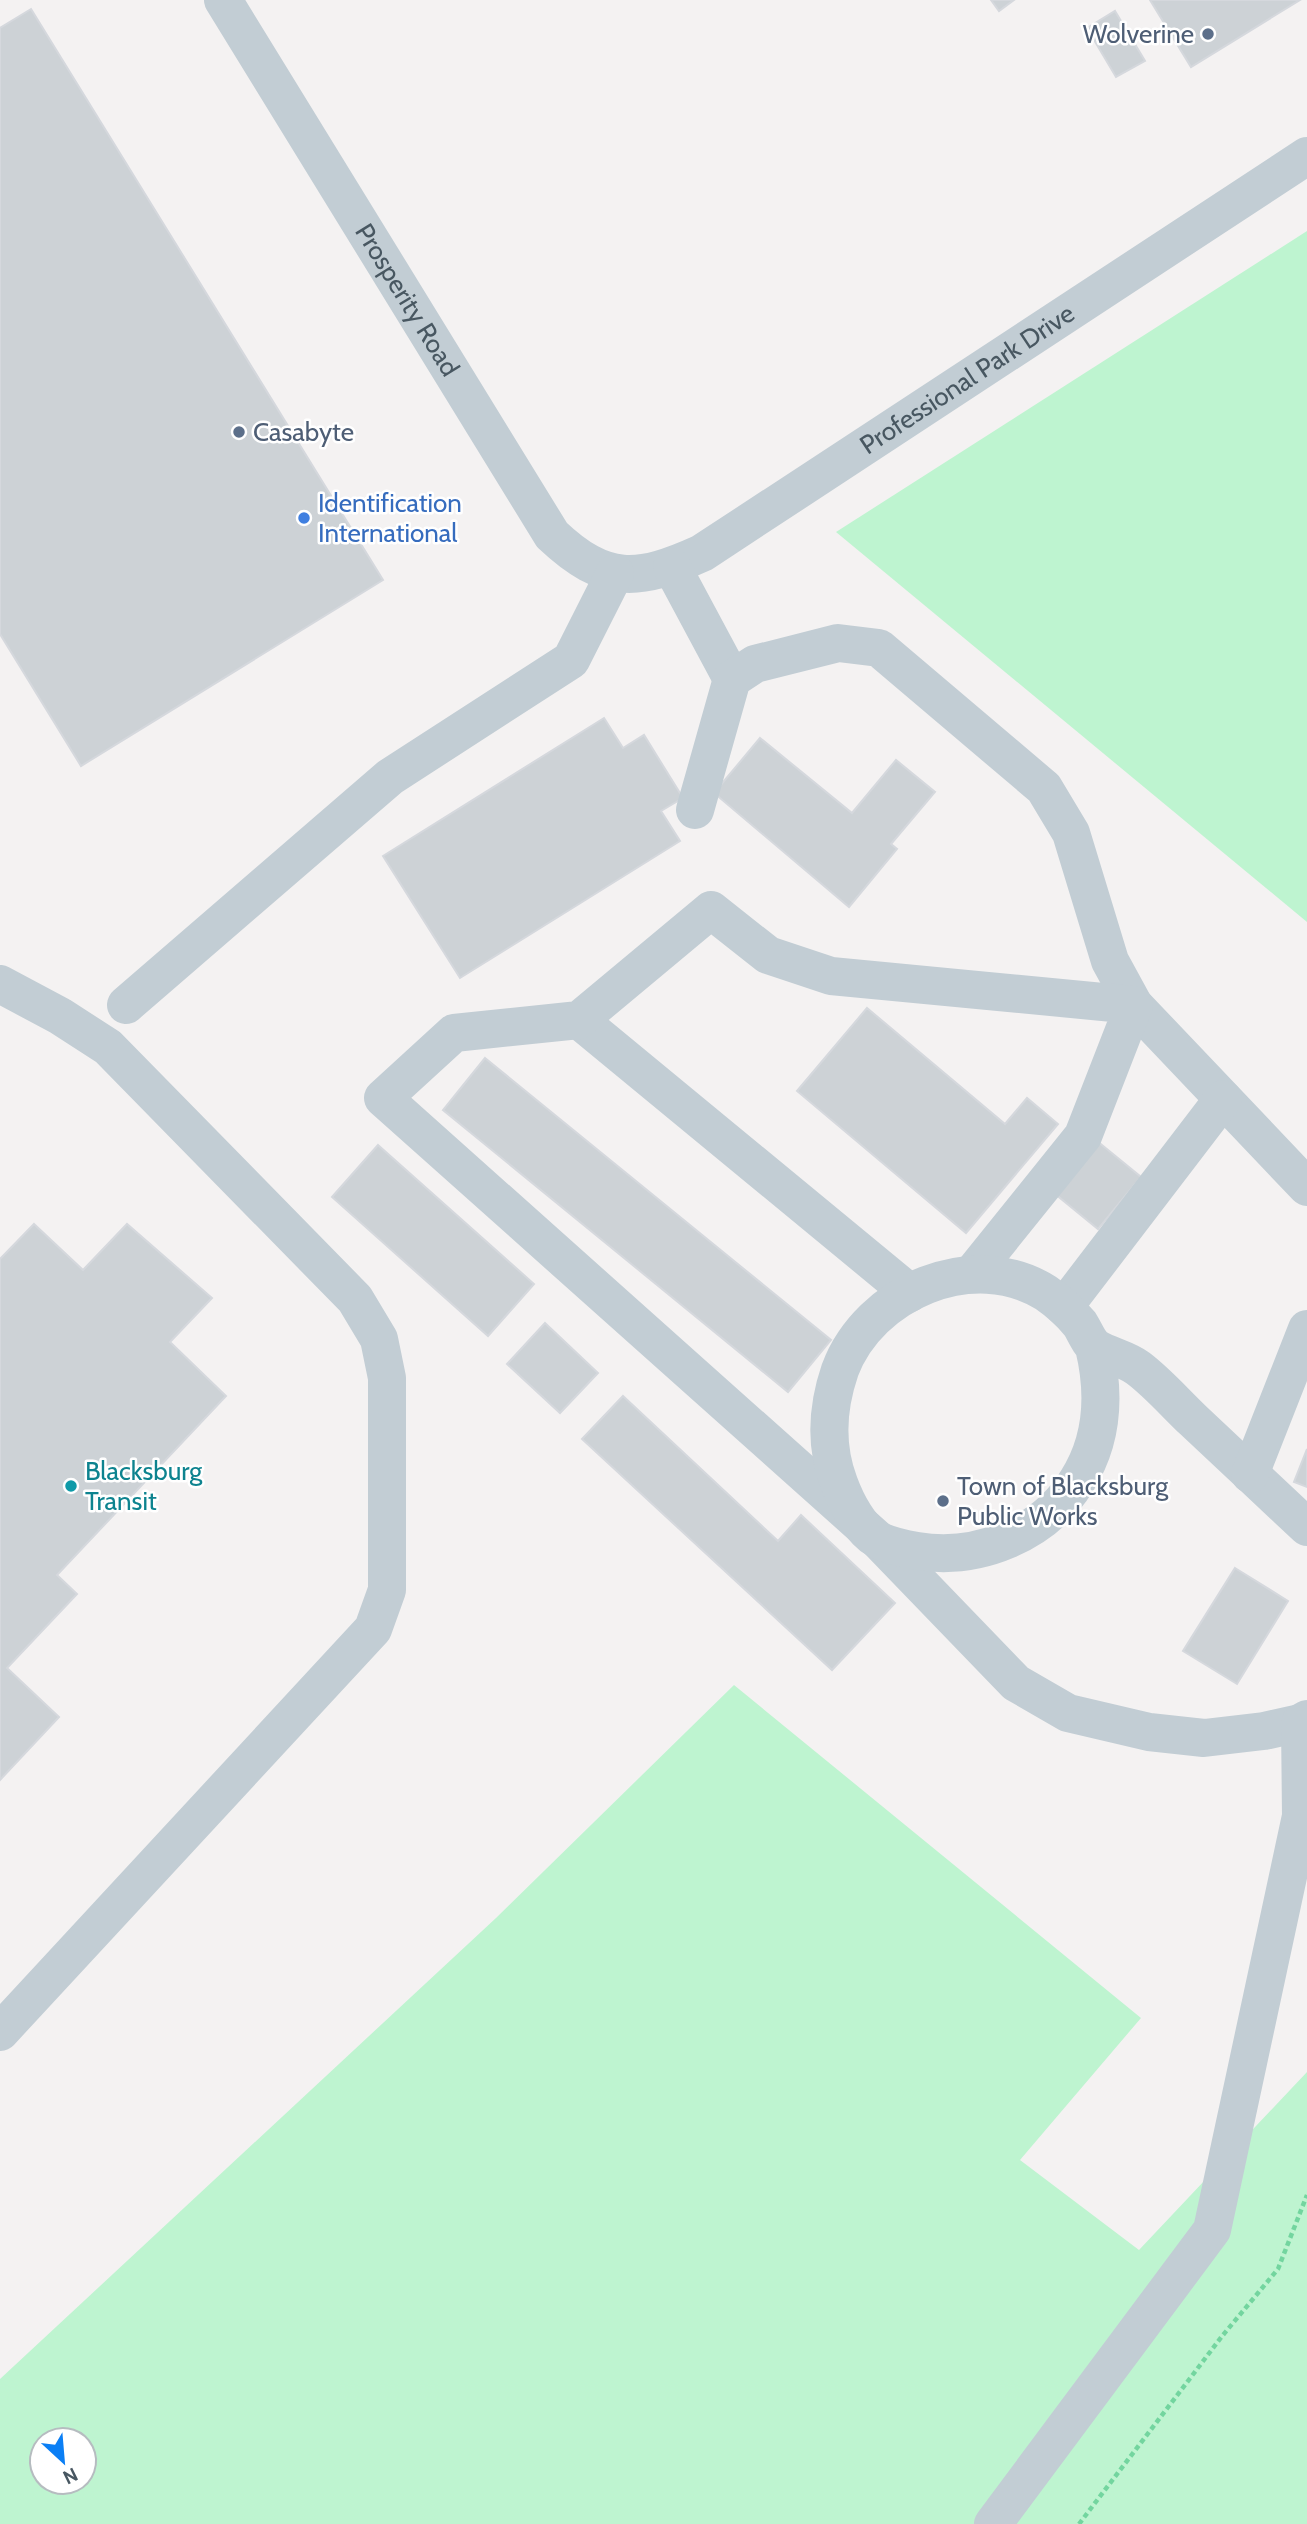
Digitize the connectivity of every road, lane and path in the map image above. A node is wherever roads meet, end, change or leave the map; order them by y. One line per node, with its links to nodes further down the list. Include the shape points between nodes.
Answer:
1 (223, 0): 4 (street, Prosperity Road, via 552,535 590,565)
2 (1307, 156): 3 (street, Professional Park Drive, via 713,546)
3 (672, 567): 4 (street, Professional Park Drive, via 644,575); 5 (street)
4 (615, 573): 8 (street, via 571,660 390,777)
5 (732, 679): 6 (street); 9 (street, via 755,664 838,643 879,648 1044,788 1071,833 1110,961)
6 (695, 810)
7 (0, 984): 22 (street, via 108,1047 355,1298 379,1339 387,1378 387,1590 373,1629)
8 (126, 1005)
9 (1134, 1005): 10 (street, via 831,976 768,955 711,910); 11 (street); 13 (street, via 1083,1136)
10 (579, 1020): 14 (street); 20 (street, via 454,1032 383,1098)
11 (1223, 1099): 12 (street); 15 (street)
12 (1307, 1187)
13 (972, 1274): 14 (street, via 950,1276); 15 (street, via 1021,1281)
14 (910, 1293): 20 (street, via 890,1306 856,1341 839,1374 829,1414 834,1469 858,1519)
15 (1064, 1307): 17 (street)
16 (1307, 1329): 18 (street)
17 (1094, 1347): 18 (street, via 1137,1367); 20 (street, via 1102,1402 1098,1429 1077,1481 1050,1512 1016,1536 961,1553 932,1554)
18 (1250, 1474): 19 (street)
19 (1307, 1527)
20 (877, 1539): 21 (street, via 1016,1683 1068,1713 1149,1732 1204,1738)
21 (1303, 1721): 24 (street, via 1301,1816 1212,2230)
22 (0, 2032)
23 (1307, 2194): 25 (path, via 1278,2269)
24 (993, 2524)
25 (1079, 2524)

